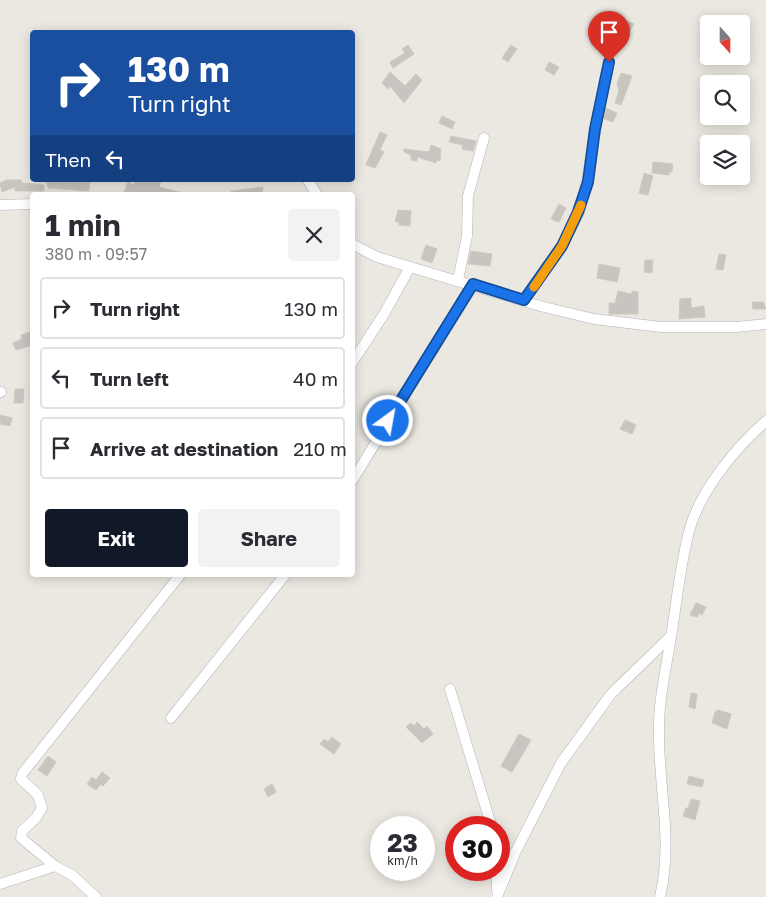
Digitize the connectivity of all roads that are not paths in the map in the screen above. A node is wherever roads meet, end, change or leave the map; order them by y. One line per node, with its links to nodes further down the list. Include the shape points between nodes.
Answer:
1 (609, 62): 9 (street, via 588,182 578,212 562,246)
2 (484, 138): 7 (street, via 468,196 467,236)
3 (30, 204): 4 (street)
4 (0, 205)
5 (355, 246): 6 (street, via 377,257)
6 (410, 267): 7 (street); 11 (street)
7 (458, 280): 8 (street)
8 (473, 284): 9 (street); 13 (street)
9 (524, 300): 10 (street, via 570,314 618,323 695,328)
10 (766, 324)
11 (355, 358)
12 (766, 421): 16 (street, via 724,466 702,499 690,527)
13 (355, 476)
14 (178, 577): 20 (street, via 22,774 21,779 38,795 42,808 22,831 21,838)
15 (283, 577): 18 (street)
16 (671, 636): 23 (street, via 611,694 562,763 514,854); 25 (street, via 658,734 668,849)
17 (450, 689): 19 (street)
18 (171, 718)
19 (488, 816)
20 (54, 866): 22 (street); 24 (street, via 72,875)
21 (497, 881): 23 (street)
22 (0, 884)
23 (497, 896)
24 (96, 897)
25 (660, 897)

